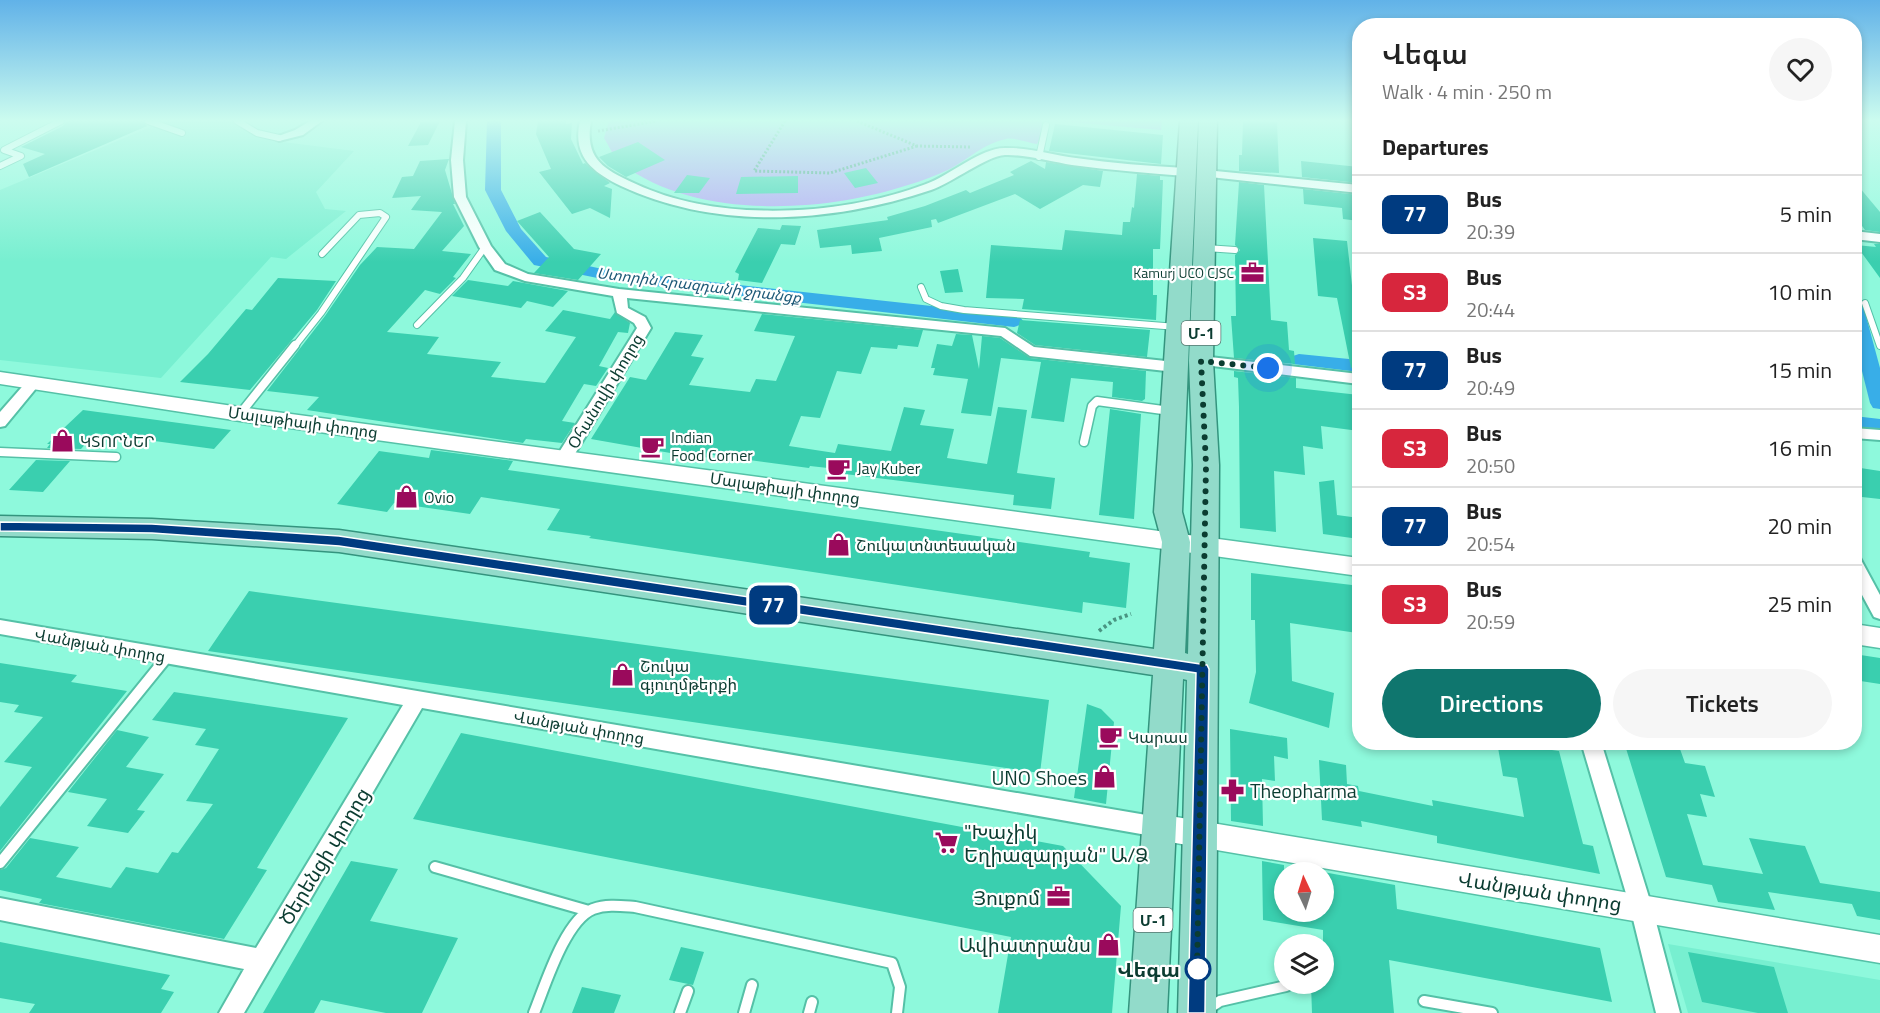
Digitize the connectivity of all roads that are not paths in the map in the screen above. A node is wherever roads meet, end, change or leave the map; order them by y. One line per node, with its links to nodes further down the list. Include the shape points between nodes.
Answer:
1 (458, 168): 11 (street, via 460,197)
2 (599, 168): 3 (street, via 651,195 684,205 753,213 838,207 900,196 931,187)
3 (965, 168)
4 (1130, 168): 7 (street)
5 (1194, 168): 7 (main road, Մ-1)
6 (1196, 168): 7 (main road, Մ-1)
7 (1195, 173): 8 (street); 12 (main road, Մ-1); 19 (main road, Մ-1)
8 (1352, 188)
9 (1862, 236): 10 (street)
10 (1880, 238)
11 (485, 247): 16 (street, via 500,267 525,277); 18 (lane, via 474,267)
12 (1203, 248): 13 (lane); 21 (main road, Մ-1)
13 (1235, 250)
14 (322, 254): 27 (lane, via 359,215 380,213 386,217 321,313)
15 (921, 287): 19 (lane, via 926,299 964,310)
16 (619, 293): 22 (street, via 1005,332 1030,351); 34 (street, Օհանովի փողոց, via 622,310 640,320 644,328)
17 (1865, 303): 20 (lane)
18 (417, 325)
19 (1178, 327): 22 (main road, Մ-1)
20 (1880, 346)
21 (1201, 361): 24 (street); 37 (main road, Մ-1)
22 (1175, 367): 26 (main road, Մ-1)
23 (0, 378): 25 (street, Մալաթիայի փողոց)
24 (1352, 378)
25 (33, 383): 27 (street, Մալաթիայի փողոց); 28 (street)
26 (1173, 412): 31 (lane, via 1097,401 1092,406); 36 (main road, Մ-1, via 1168,512)
27 (240, 414): 34 (street, Մալաթիայի փողոց)
28 (0, 422)
29 (1862, 434): 30 (street)
30 (1880, 435)
31 (1084, 442)
32 (0, 452): 33 (lane)
33 (116, 457)
34 (564, 458): 36 (street, Մալաթիայի փողոց)
35 (0, 526): 45 (main road, via 152,529 339,541)
36 (1176, 542): 37 (street, Մալաթիայի փողոց); 45 (main road, Մ-1)
37 (1205, 546): 38 (street, Մալաթիայի փողոց); 46 (main road, Մ-1)
38 (1352, 566)
39 (1862, 578): 40 (street)
40 (1880, 612)
41 (0, 627): 44 (street, Վանթյան փողոց)
42 (1862, 635): 43 (street)
43 (1880, 638)
44 (167, 657): 47 (street, Վանթյան փողոց); 51 (lane)
45 (1168, 664): 46 (main road); 49 (main road, Մ-1)
46 (1202, 669): 50 (main road, Մ-1)
47 (417, 699): 49 (street, Վանթյան փողոց); 57 (street, Ծերենցի փողոց)
48 (1593, 750): 53 (street)
49 (1158, 827): 50 (street, Վանթյան փողոց); 67 (main road, Մ-1)
50 (1200, 834): 53 (street, Վանթյան փողոց); 68 (main road, Մ-1)
51 (0, 863)
52 (435, 867): 55 (lane)
53 (1641, 907): 56 (street, Վանթյան փողոց); 71 (street)
54 (0, 909): 57 (street)
55 (589, 911): 63 (lane, via 574,924); 66 (lane, via 610,905 634,907 892,963 901,991)
56 (1880, 948)
57 (262, 961): 62 (street, Ծերենցի փողոց)
58 (752, 985): 65 (lane)
59 (1274, 989): 69 (lane, via 1221,1001)
60 (688, 990): 64 (lane)
61 (1424, 1000): 70 (lane)
62 (231, 1013)
63 (534, 1013)
64 (680, 1013)
65 (744, 1013)
66 (897, 1013)
67 (1148, 1013)
68 (1197, 1013)
69 (1202, 1013)
70 (1492, 1013)
71 (1668, 1013)

